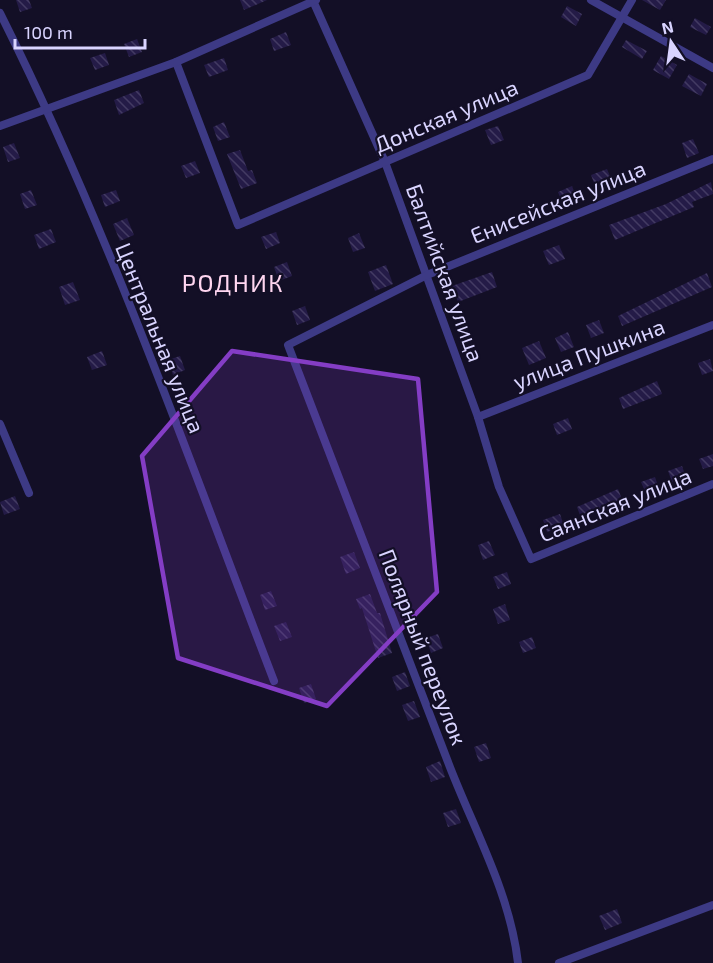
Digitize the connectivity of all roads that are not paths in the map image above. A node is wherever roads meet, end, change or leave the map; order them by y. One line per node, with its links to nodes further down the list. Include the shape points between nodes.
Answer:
1 (591, 0): 5 (street)
2 (632, 0): 5 (street, Донская улица)
3 (315, 2): 6 (street); 11 (street, Балтийская улица)
4 (0, 13): 8 (street, Центральная улица)
5 (622, 18): 7 (street); 11 (street, Донская улица, via 588,75)
6 (176, 62): 8 (street); 11 (street, Донская улица, via 238,225)
7 (713, 68)
8 (48, 108): 9 (street); 20 (street, Центральная улица)
9 (0, 126)
10 (713, 159): 12 (street, Енисейская улица)
11 (385, 162): 12 (street, Балтийская улица)
12 (427, 275): 14 (street, Енисейская улица); 15 (street, Балтийская улица)
13 (713, 325): 15 (street, улица Пушкина)
14 (288, 345): 22 (street, Полярный переулок, via 463,801 505,900)
15 (478, 417): 19 (street, Балтийская улица, via 499,487)
16 (0, 424): 18 (street)
17 (713, 484): 19 (street, Саянская улица)
18 (29, 493)
19 (531, 559)
20 (274, 681)
21 (713, 905): 23 (street)
22 (518, 963)
23 (559, 963)

